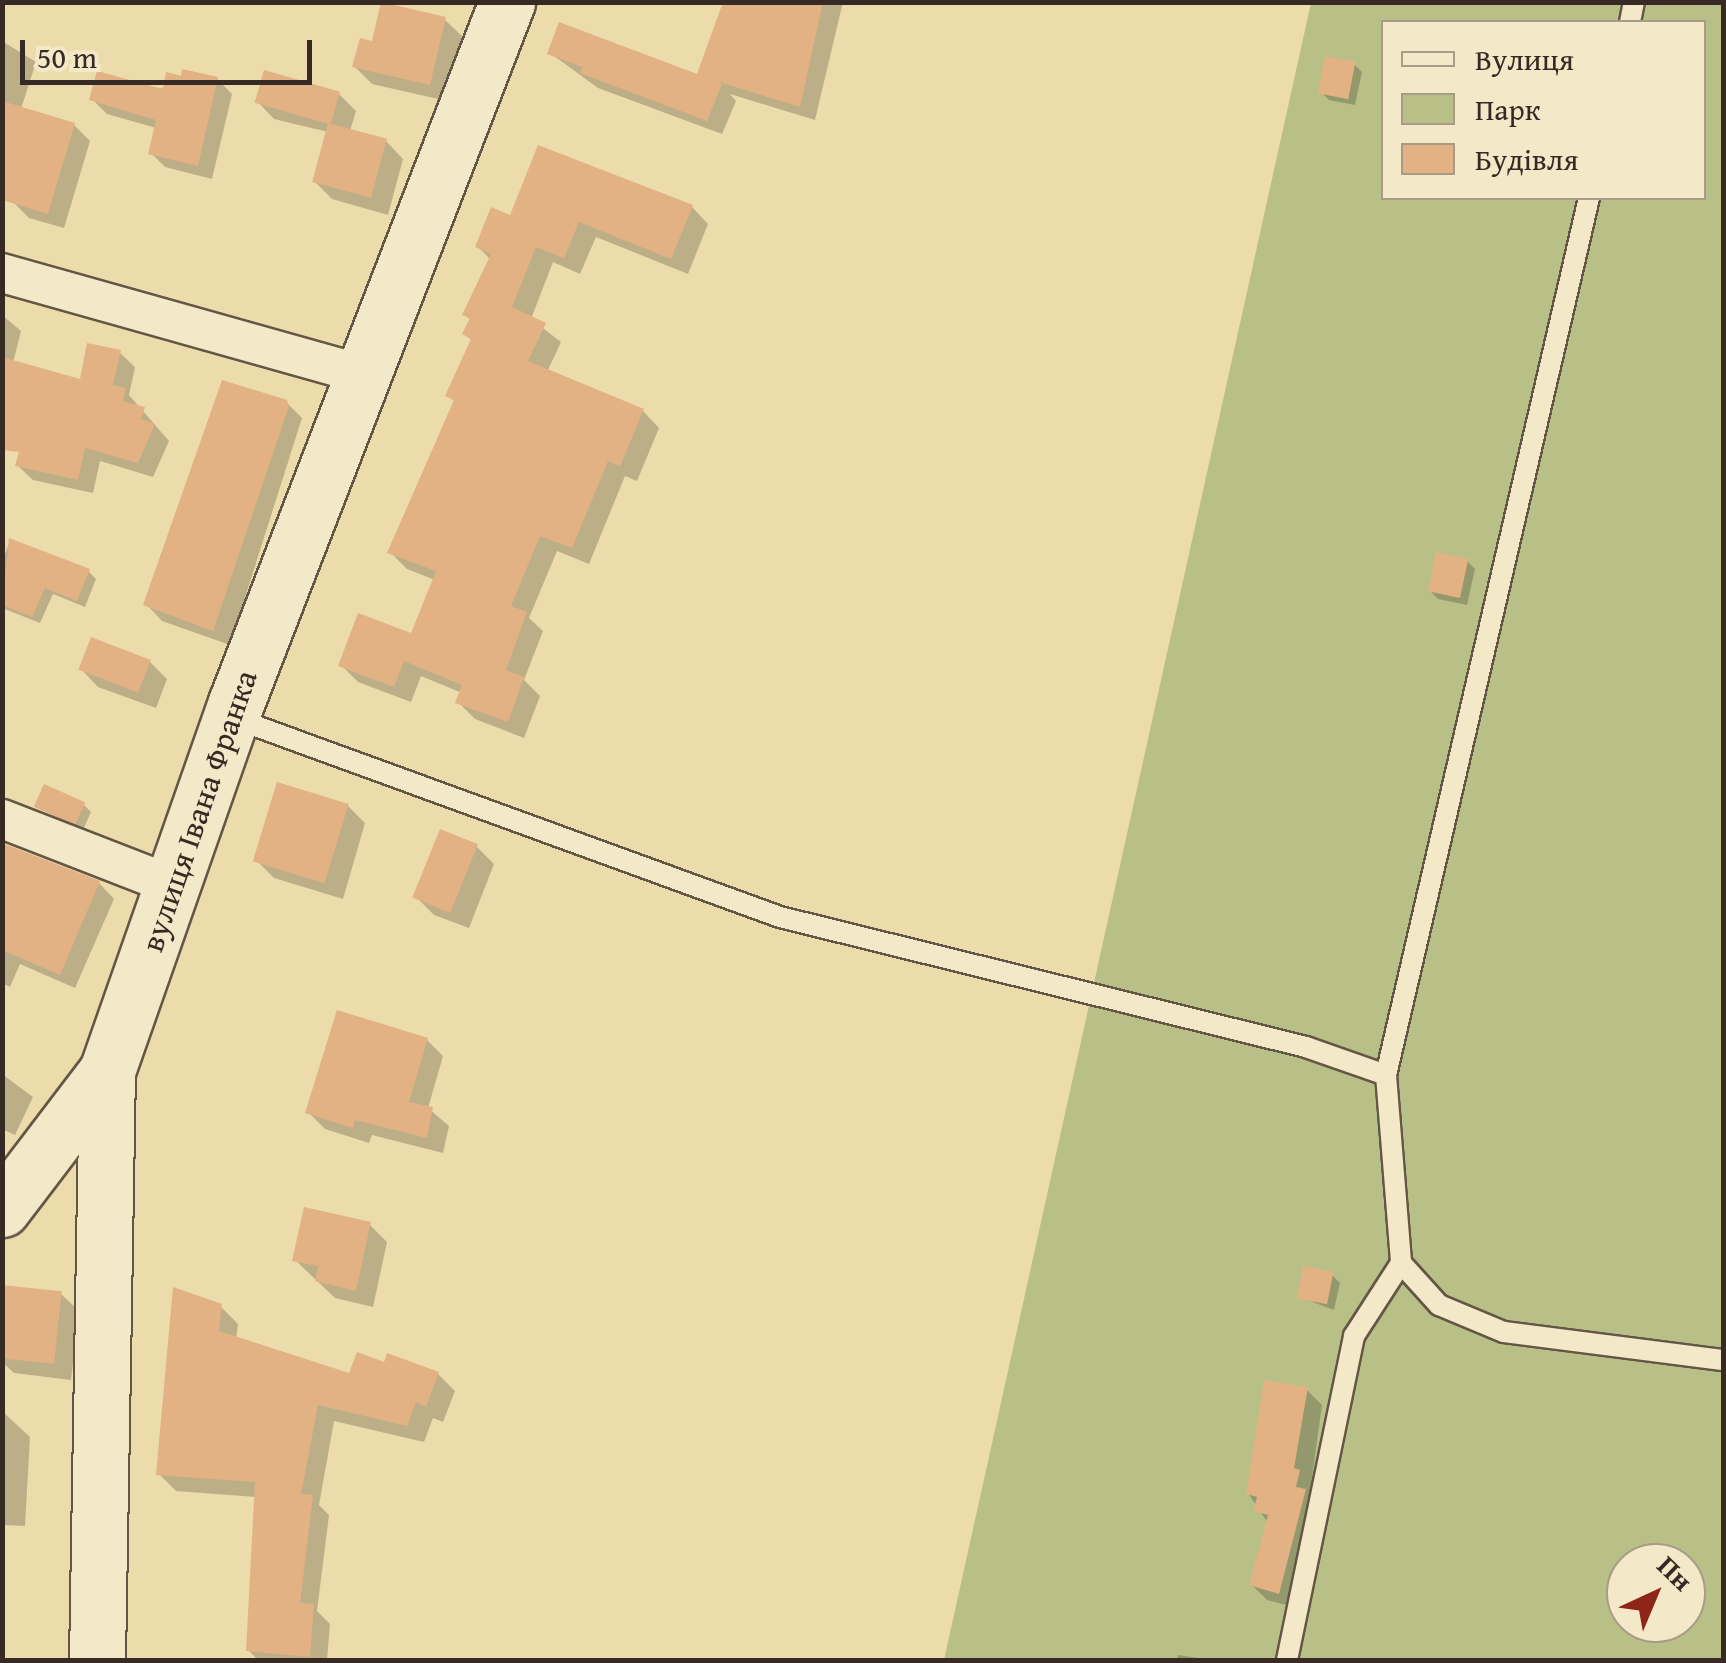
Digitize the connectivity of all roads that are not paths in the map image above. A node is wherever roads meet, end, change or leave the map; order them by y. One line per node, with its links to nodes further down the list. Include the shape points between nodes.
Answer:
1 (507, 2): 4 (street, вулиця Івана Франка)
2 (1589, 200): 9 (lane)
3 (2, 273): 4 (street)
4 (361, 374): 5 (street, вулиця Івана Франка)
5 (230, 717): 7 (street, вулиця Івана Франка); 9 (lane, via 780,917 1306,1047)
6 (2, 819): 7 (street)
7 (172, 885): 8 (street, вулиця Івана Франка)
8 (107, 1071): 10 (street); 13 (street, вулиця Івана Франка)
9 (1386, 1075): 11 (lane)
10 (2, 1209)
11 (1401, 1263): 12 (lane, via 1439,1306 1504,1332); 14 (lane, via 1354,1336)
12 (1724, 1360)
13 (98, 1660)
14 (1287, 1660)

